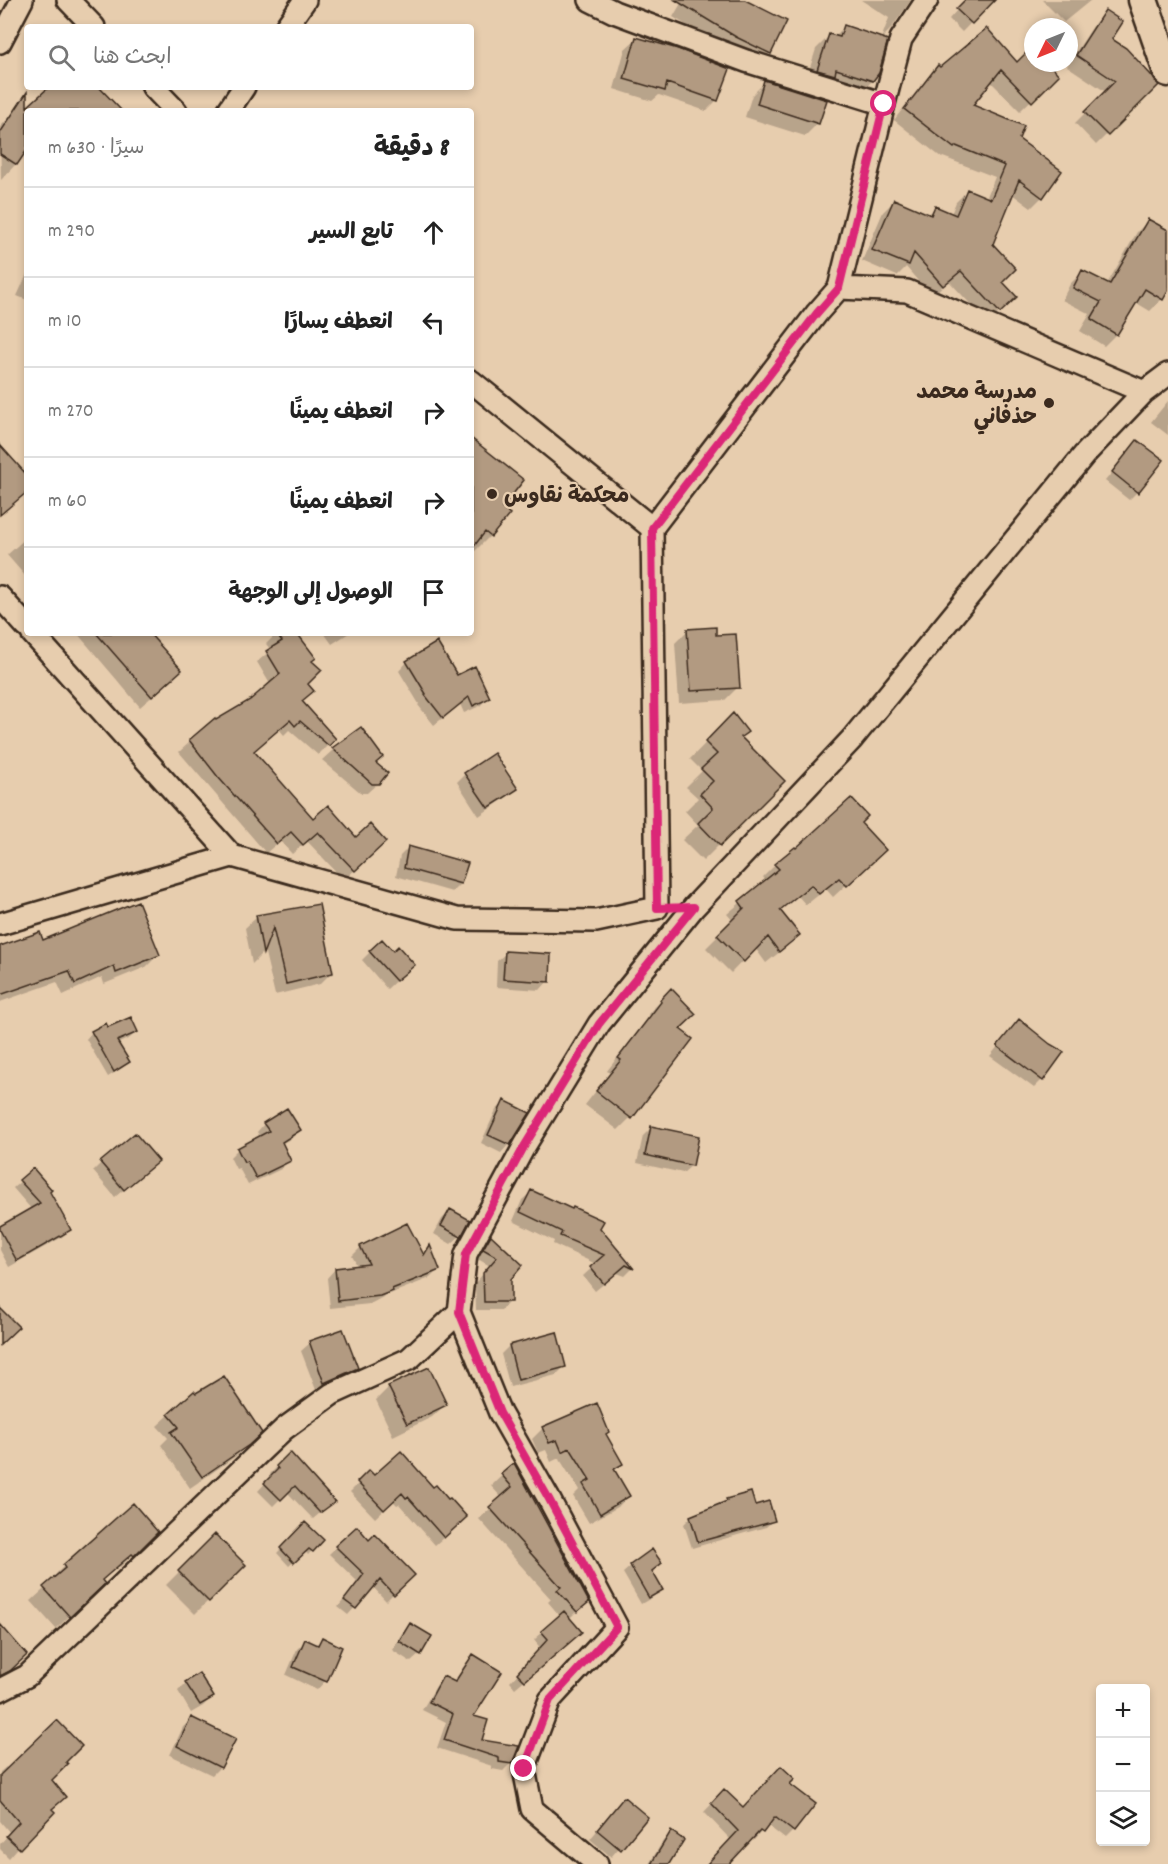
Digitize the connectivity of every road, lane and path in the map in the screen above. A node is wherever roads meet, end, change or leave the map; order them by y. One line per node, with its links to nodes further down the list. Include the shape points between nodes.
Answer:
1 (22, 0): 10 (street)
2 (68, 0): 8 (street)
3 (305, 0): 9 (street)
4 (590, 0): 7 (street)
5 (927, 0): 14 (street, via 901,39)
6 (1143, 0): 11 (street)
7 (617, 6): 14 (street, via 746,61)
8 (91, 24)
9 (288, 24)
10 (0, 42)
11 (1168, 72)
12 (156, 90): 15 (street)
13 (242, 90): 16 (street)
14 (884, 104): 17 (street)
15 (173, 108)
16 (230, 108)
17 (839, 288): 18 (street, via 907,291); 20 (street)
18 (1160, 377): 25 (street, via 1084,455 852,739)
19 (474, 383): 20 (street)
20 (652, 528): 26 (street)
21 (0, 597): 22 (street)
22 (24, 624)
23 (35, 636): 24 (street)
24 (232, 856): 26 (street, via 457,919 596,921); 27 (street)
25 (694, 907): 26 (street); 28 (street, via 599,1024 525,1145 466,1254)
26 (657, 908)
27 (0, 924)
28 (459, 1312): 29 (street, via 409,1359 332,1394 284,1429 27,1676); 30 (street, via 500,1413 617,1627 550,1700 524,1769 532,1809)
29 (0, 1690)
30 (597, 1864)

